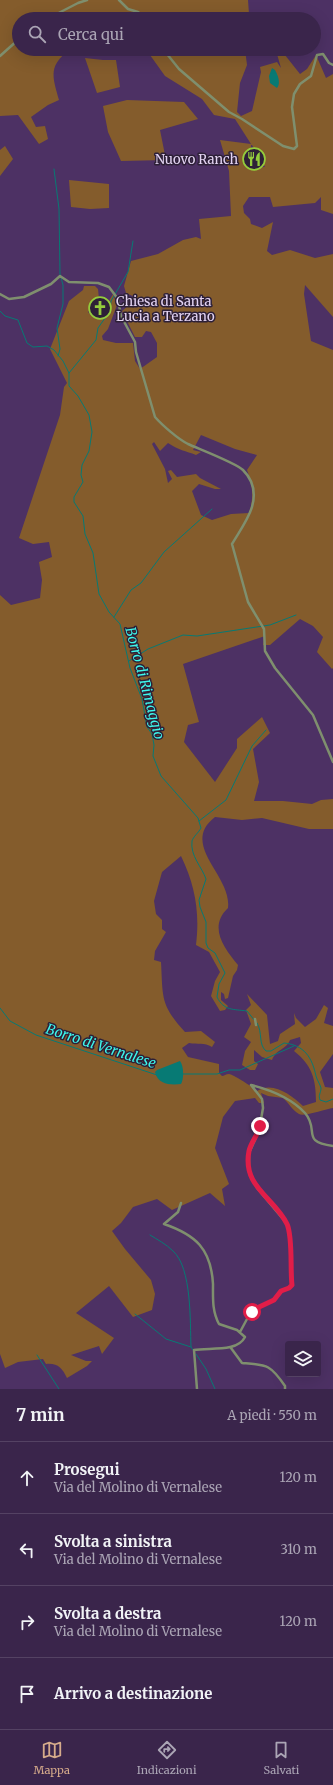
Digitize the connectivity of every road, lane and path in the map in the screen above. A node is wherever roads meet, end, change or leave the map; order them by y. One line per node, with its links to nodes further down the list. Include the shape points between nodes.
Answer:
1 (87, 0): 3 (street)
2 (119, 0): 5 (street, via 128,9)
3 (78, 1): 4 (street)
4 (59, 12)
5 (138, 12)
6 (12, 45): 8 (street)
7 (321, 54): 11 (street)
8 (0, 56)
9 (169, 56): 10 (street, via 179,69 231,113 283,146 294,149 297,146 292,107 294,94 300,84 311,76)
10 (317, 56)
11 (333, 65)
12 (0, 294): 13 (street, via 9,299 24,297 51,284 60,276 70,282 109,287 118,299 121,316 135,342 155,417 186,443 242,469 250,480 254,492 252,506 232,544 248,602 262,623 265,651 313,715)
13 (333, 762)
14 (255, 1019): 15 (street)
15 (256, 1025)
16 (333, 1146): 18 (street, via 319,1145 315,1141 308,1117 296,1104 251,1085 262,1099 263,1108 259,1131 249,1153 249,1172 257,1188 288,1225 292,1285 281,1291 274,1300 257,1308)
17 (181, 1203): 18 (street, via 178,1212 164,1224 186,1233 205,1251 211,1273 215,1316 219,1324)
18 (240, 1332): 19 (street, via 244,1338)
19 (231, 1348): 20 (street, via 194,1350); 21 (street, via 242,1363 260,1363 274,1372)
20 (197, 1389)
21 (285, 1389)

